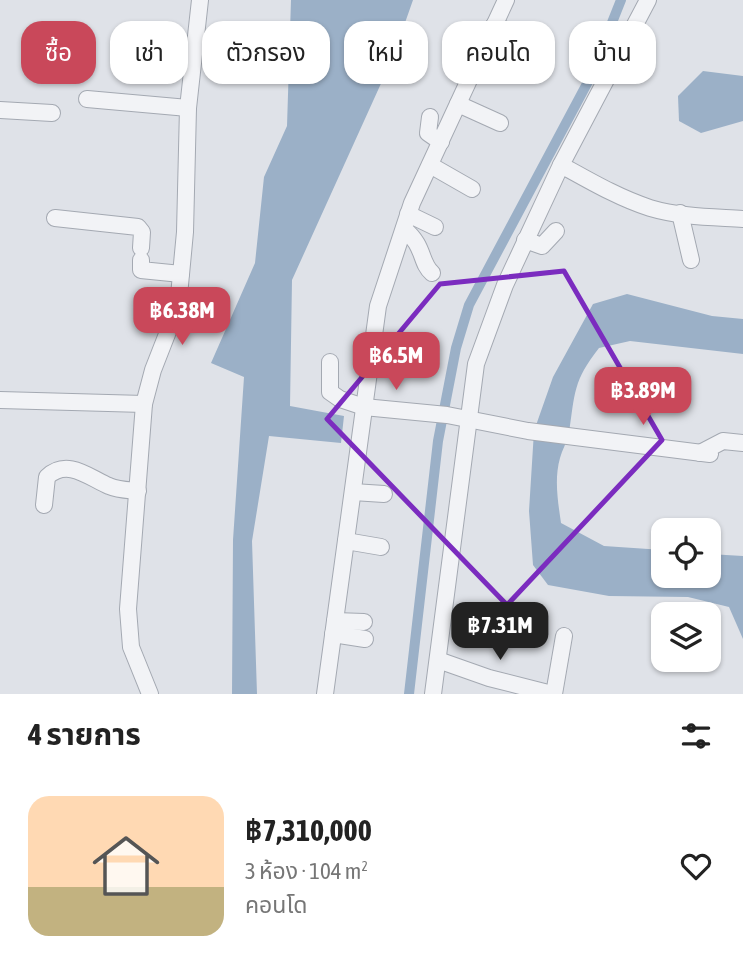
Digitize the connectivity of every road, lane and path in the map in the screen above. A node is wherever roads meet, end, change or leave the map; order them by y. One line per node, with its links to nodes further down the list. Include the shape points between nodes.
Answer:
1 (200, 0): 8 (street)
2 (506, 0): 4 (street)
3 (648, 0): 15 (street)
4 (496, 21)
5 (467, 84): 7 (street)
6 (88, 99): 8 (street)
7 (458, 104): 12 (street); 13 (street)
8 (188, 108): 26 (street)
9 (0, 110): 10 (street)
10 (52, 113)
11 (430, 117): 13 (street, via 428,133)
12 (500, 123)
13 (441, 142): 14 (street)
14 (430, 165): 16 (street); 20 (street)
15 (561, 165): 17 (street, via 650,208); 23 (street)
16 (472, 189)
17 (680, 213): 19 (street); 24 (street)
18 (55, 218): 26 (street, via 138,227 142,232 141,270)
19 (743, 219)
20 (406, 222): 21 (street); 25 (street); 28 (street, via 377,306)
21 (435, 227)
22 (556, 230): 23 (street, via 541,246)
23 (525, 240): 33 (street, via 486,328)
24 (691, 260)
25 (432, 273)
26 (181, 274): 31 (street, via 178,306)
27 (330, 362): 32 (street, via 330,392)
28 (368, 369): 29 (street); 32 (street)
29 (397, 369)
30 (0, 400): 31 (street)
31 (144, 404): 35 (street)
32 (364, 407): 33 (street); 36 (street)
33 (466, 419): 34 (street, via 705,453 723,441); 44 (street)
34 (743, 443)
35 (138, 491): 38 (street, via 113,488 89,474 58,470 47,477); 45 (street, via 128,609 131,647)
36 (353, 492): 37 (street); 39 (street)
37 (384, 494)
38 (44, 505)
39 (346, 541): 40 (street); 41 (street)
40 (381, 547)
41 (334, 627): 42 (street); 46 (street)
42 (364, 630)
43 (564, 636): 48 (street)
44 (439, 660): 47 (street); 48 (street)
45 (150, 694)
46 (325, 694)
47 (433, 694)
48 (553, 694)

